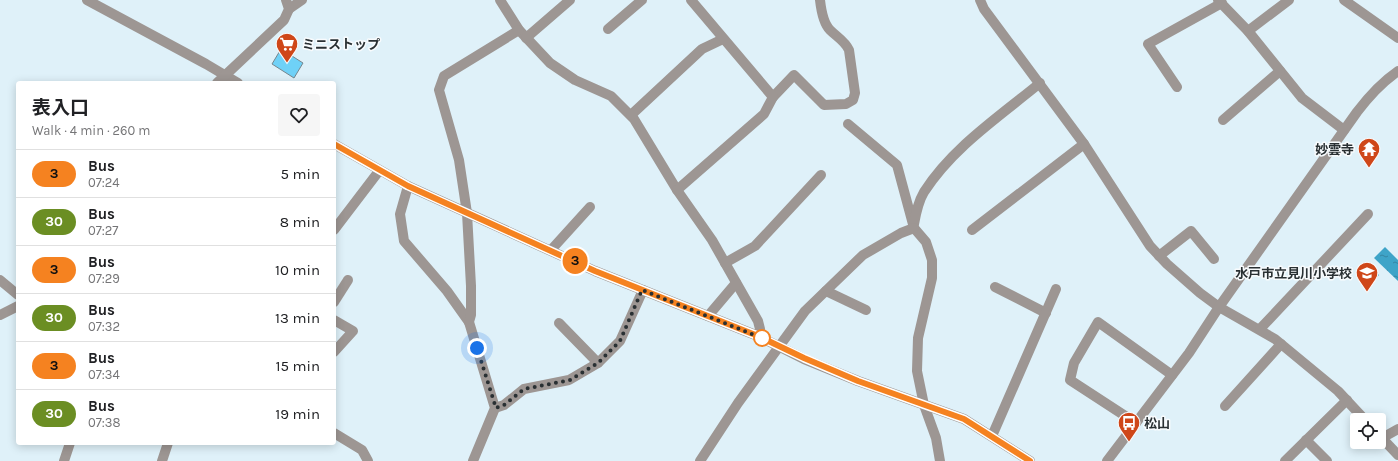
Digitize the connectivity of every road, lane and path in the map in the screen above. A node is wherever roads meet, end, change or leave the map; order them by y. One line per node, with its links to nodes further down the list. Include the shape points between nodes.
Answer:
1 (87, 0): 21 (street)
2 (302, 0): 12 (street)
3 (500, 0): 14 (street)
4 (570, 0): 16 (street)
5 (642, 0): 13 (street)
6 (691, 0): 18 (street)
7 (820, 0): 26 (street, via 828,28 847,44 849,50 855,93 853,100 846,104 824,105 794,75)
8 (980, 0): 24 (street, via 984,9)
9 (1289, 0): 15 (street)
10 (1344, 0): 17 (street)
11 (1220, 2): 15 (street); 25 (street, via 1148,44)
12 (288, 4): 21 (street, via 284,20)
13 (608, 29)
14 (518, 30): 16 (street); 38 (street, via 444,76 439,90 459,160)
15 (1248, 31): 19 (street)
16 (526, 38): 27 (street, via 550,63 575,80 611,96)
17 (1398, 38)
18 (723, 39): 26 (street); 27 (street, via 702,49)
19 (1280, 70): 28 (street); 30 (street, via 1302,98)
20 (1398, 71): 30 (street, via 1387,78 1371,95)
21 (225, 75): 22 (street); 23 (street)
22 (219, 81)
23 (235, 81)
24 (1040, 83): 31 (street); 41 (street, via 966,143 938,175 924,192 917,206)
25 (1177, 87)
26 (773, 97): 36 (street, via 764,114)
27 (631, 115): 36 (street)
28 (1223, 120)
29 (848, 124): 41 (street, via 897,165)
30 (1344, 130): 57 (street)
31 (1084, 144): 42 (street); 44 (street, via 1134,223)
32 (336, 145): 33 (street)
33 (380, 171): 35 (street); 40 (street)
34 (821, 175): 46 (street, via 755,246)
35 (408, 186): 38 (street); 63 (street, via 400,214 404,241 447,291)
36 (677, 190): 46 (street)
37 (590, 206): 43 (street)
38 (467, 213): 43 (street); 63 (street, via 471,286)
39 (1368, 214): 65 (street)
40 (336, 227)
41 (914, 228): 53 (street, via 863,255); 73 (street, via 926,242 932,260 932,278 918,338 917,371)
42 (972, 230)
43 (550, 250): 52 (street)
44 (1159, 256): 45 (street, via 1191,231); 57 (street, via 1186,282)
45 (1214, 259)
46 (725, 263): 49 (street)
47 (0, 280): 54 (street)
48 (348, 280): 55 (street)
49 (736, 283): 61 (street); 66 (street, via 758,321)
50 (994, 287): 59 (street)
51 (1056, 289): 59 (street)
52 (642, 290): 61 (street); 70 (street, via 620,341)
53 (826, 291): 58 (street); 68 (street, via 805,311)
54 (16, 293)
55 (336, 299)
56 (16, 307): 60 (street)
57 (1219, 307): 65 (street); 71 (street)
58 (866, 310)
59 (1046, 313): 81 (street)
60 (0, 314)
61 (708, 316): 66 (street)
62 (336, 321): 69 (street, via 353,332)
63 (469, 322): 75 (street)
64 (559, 323): 70 (street)
65 (1260, 329): 67 (street)
66 (758, 336): 68 (street)
67 (1281, 344): 72 (street); 74 (street)
68 (778, 346): 73 (street, via 858,381); 91 (street)
69 (336, 350)
70 (598, 363): 75 (street, via 570,380 524,389 504,405)
71 (1172, 375): 77 (street); 77 (street, via 1098,322 1074,363 1070,380)
72 (1347, 400): 76 (street); 82 (street)
73 (924, 404): 81 (street, via 964,419); 92 (street, via 936,438)
74 (1225, 406)
75 (496, 408): 90 (street)
76 (1359, 413)
77 (1136, 423): 94 (street)
78 (1398, 429): 80 (street)
79 (336, 434): 89 (street, via 362,450)
80 (1386, 434)
81 (992, 436): 93 (street)
82 (1306, 440): 95 (street); 96 (street)
83 (1386, 442): 86 (street)
84 (69, 445): 87 (street)
85 (167, 445): 88 (street)
86 (1398, 455)
87 (64, 461)
88 (162, 461)
89 (368, 461)
90 (473, 461)
91 (700, 461)
92 (940, 461)
93 (1030, 461)
94 (1107, 461)
95 (1285, 461)
96 (1327, 461)

